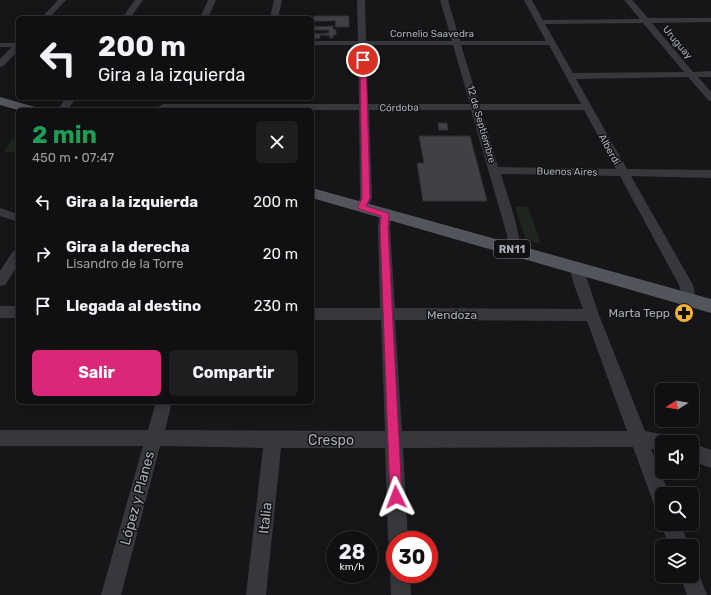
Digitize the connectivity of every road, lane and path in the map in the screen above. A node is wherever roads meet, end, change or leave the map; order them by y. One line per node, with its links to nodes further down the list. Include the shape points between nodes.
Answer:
1 (62, 0): 9 (street)
2 (139, 0): 10 (street)
3 (212, 0): 11 (street)
4 (278, 0): 12 (street)
5 (361, 0): 17 (street)
6 (444, 0): 18 (street, 12 de Septiembre)
7 (528, 0): 15 (street, Alberdi)
8 (628, 0): 14 (street, Uruguay)
9 (47, 16)
10 (127, 16)
11 (205, 16)
12 (274, 16)
13 (711, 20): 14 (street)
14 (646, 21): 15 (street); 25 (street, Uruguay)
15 (541, 22): 19 (street, Alberdi)
16 (314, 43): 17 (street, Cornelio Saavedra)
17 (363, 44): 18 (street, Cornelio Saavedra); 32 (street)
18 (458, 44): 19 (street, Cornelio Saavedra); 31 (street, 12 de Septiembre)
19 (552, 44): 26 (street, Alberdi)
20 (0, 45): 21 (street)
21 (16, 45)
22 (16, 47): 23 (street)
23 (0, 64)
24 (711, 74): 25 (street)
25 (692, 75): 26 (street); 27 (street, Uruguay)
26 (570, 76): 33 (street, Alberdi)
27 (711, 98)
28 (0, 101): 34 (main road)
29 (164, 105): 30 (street, Córdoba)
30 (252, 105): 32 (street, Córdoba)
31 (476, 106): 32 (street, Córdoba); 33 (street, Córdoba); 35 (street, 12 de Septiembre)
32 (363, 107): 39 (street, via 366,198)
33 (587, 107): 36 (street, Alberdi)
34 (24, 108)
35 (495, 170): 36 (street, Buenos Aires); 43 (street, 12 de Septiembre, via 513,235)
36 (624, 172): 37 (street, Buenos Aires); 47 (street, Alberdi, via 686,285)
37 (711, 174)
38 (314, 194): 39 (main road, RN11)
39 (362, 207): 41 (main road, RN11)
40 (0, 212): 42 (street)
41 (385, 215): 43 (main road, RN11); 52 (street)
42 (16, 217)
43 (513, 250): 45 (main road, RN11)
44 (16, 258): 46 (street)
45 (577, 268): 47 (main road, RN11); 53 (street)
46 (0, 281)
47 (689, 300): 48 (main road, RN11)
48 (711, 306)
49 (0, 312): 50 (street)
50 (16, 312)
51 (314, 314): 52 (street, Mendoza)
52 (388, 314): 53 (street, Mendoza); 59 (street)
53 (592, 315): 57 (street)
54 (163, 404): 56 (street, López y Planes)
55 (0, 438): 56 (street, Crespo)
56 (154, 438): 58 (street, Crespo); 67 (street, López y Planes)
57 (639, 439): 59 (street, Crespo); 60 (street, Crespo); 63 (street)
58 (273, 440): 59 (street, Crespo); 68 (street, Italia)
59 (394, 440): 64 (street)
60 (655, 441)
61 (699, 455): 62 (street)
62 (711, 459)
63 (657, 487)
64 (398, 531)
65 (400, 583): 69 (street)
66 (693, 583): 70 (street)
67 (111, 595)
68 (256, 595)
69 (401, 595)
70 (697, 595)

